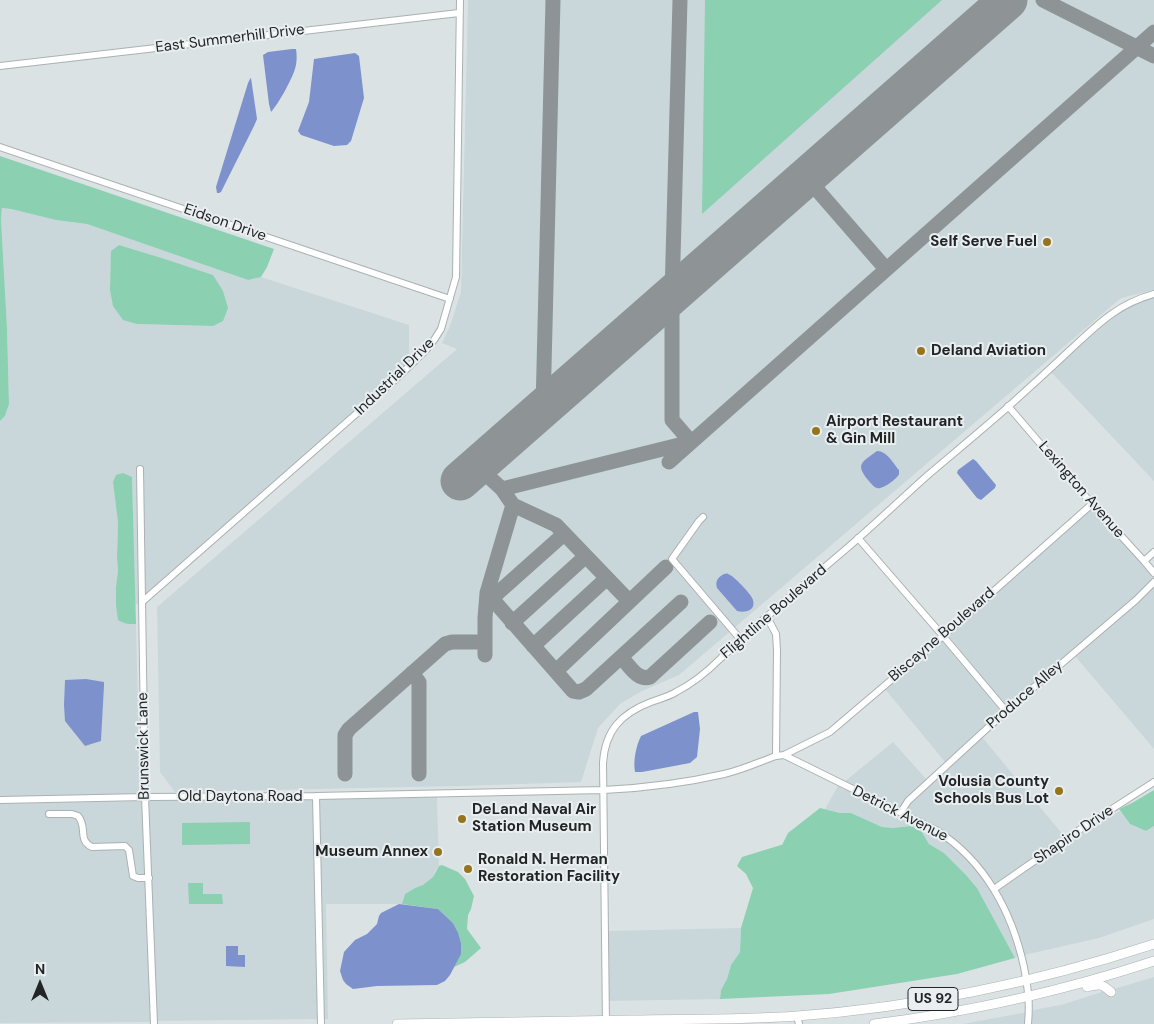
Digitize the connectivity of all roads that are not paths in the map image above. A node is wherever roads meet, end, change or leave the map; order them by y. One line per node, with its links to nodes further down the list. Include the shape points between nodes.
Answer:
1 (460, 0): 2 (street, Industrial Drive)
2 (459, 12): 3 (street, East Summerhill Drive); 6 (street, Industrial Drive, via 456,276)
3 (0, 66)
4 (0, 147): 6 (street, Eidson Drive)
5 (1154, 294): 7 (street, Flightline Boulevard, via 1142,297 1105,318)
6 (450, 299): 16 (street, Industrial Drive, via 441,329 426,350)
7 (1008, 406): 9 (street, Lexington Avenue); 11 (street, Flightline Boulevard)
8 (140, 469): 16 (street, Brunswick Lane)
9 (1092, 504): 13 (street, Lexington Avenue); 18 (street, Biscayne Boulevard)
10 (703, 517): 19 (street, via 672,559)
11 (858, 538): 17 (street, Flightline Boulevard); 18 (street)
12 (1154, 552): 13 (street)
13 (1144, 560): 14 (street, Lexington Avenue)
14 (1154, 573)
15 (1154, 582): 20 (street, Produce Alley)
16 (142, 602): 26 (street, Brunswick Lane)
17 (767, 617): 19 (street, Flightline Boulevard); 22 (street, via 776,634)
18 (944, 636): 20 (street); 21 (street, Biscayne Boulevard, via 830,732)
19 (741, 640): 24 (street, Flightline Boulevard, via 690,684 635,709 614,726 604,752)
20 (1006, 711): 28 (street, Produce Alley, via 908,801)
21 (784, 755): 22 (street); 28 (street, Detrick Avenue)
22 (776, 756): 24 (street, via 725,773 687,781)
23 (1154, 782): 31 (street, Shapiro Drive)
24 (604, 790): 25 (street, Old Daytona Road); 39 (street, Flightline Boulevard)
25 (316, 796): 26 (street, Old Daytona Road); 41 (street)
26 (145, 797): 27 (street, Old Daytona Road); 30 (street, Brunswick Lane)
27 (0, 800)
28 (901, 812): 31 (street, Detrick Avenue, via 951,839)
29 (49, 814): 30 (street, via 78,816 84,840 92,847 125,846 129,850 134,876)
30 (148, 878): 40 (street, Brunswick Lane)
31 (994, 889): 35 (street, Detrick Avenue, via 1019,947)
32 (1154, 944): 35 (main road, US 92)
33 (1154, 961): 34 (main road, US 92)
34 (1120, 972): 36 (main road, US 92); 36 (main road, via 1113,979 1110,992 1098,984 1065,993)
35 (1026, 981): 37 (street, Detrick Avenue); 38 (main road, US 92)
36 (1048, 992): 37 (main road, US 92)
37 (1030, 996): 43 (main road, US 92); 44 (street, Detrick Avenue)
38 (798, 1020): 39 (main road, US 92)
39 (606, 1022): 42 (main road, US 92)
40 (154, 1024)
41 (321, 1024)
42 (398, 1024)
43 (874, 1024)
44 (1028, 1024)

